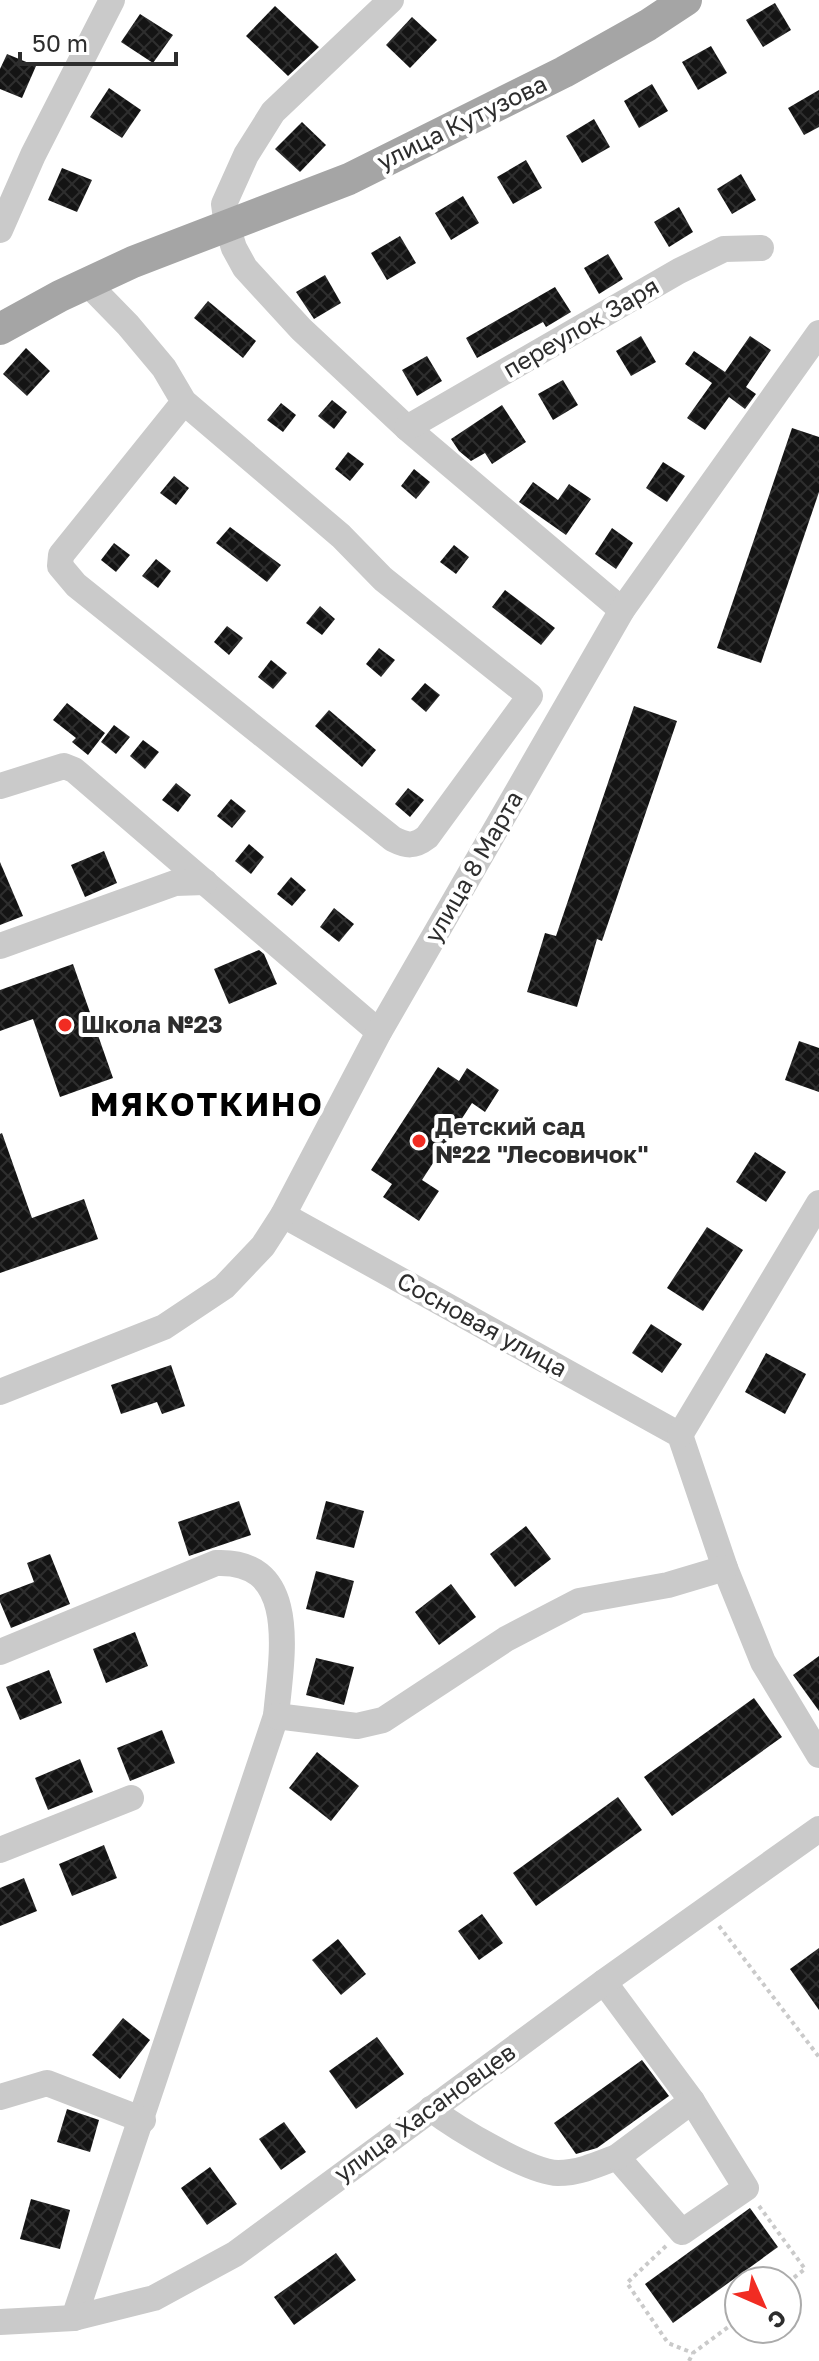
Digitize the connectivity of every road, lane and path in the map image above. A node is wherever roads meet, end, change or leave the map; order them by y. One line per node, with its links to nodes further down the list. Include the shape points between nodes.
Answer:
1 (112, 0): 5 (street)
2 (391, 0): 4 (street, via 273,112 232,184 224,204)
3 (686, 0): 4 (main road, улица Кутузова, via 564,72 349,179)
4 (227, 226): 7 (main road, улица Кутузова); 11 (street, via 245,268 301,329)
5 (0, 230)
6 (761, 248): 11 (street, переулок Заря, via 724,249 679,271)
7 (87, 283): 8 (main road, улица Кутузова); 10 (street, via 164,368)
8 (0, 329)
9 (819, 333): 12 (street, улица 8 Марта)
10 (184, 402): 10 (street, via 341,536 383,579 530,696 416,845 393,839 76,585 60,566 61,555)
11 (407, 428): 12 (street)
12 (622, 610): 16 (street, улица 8 Марта)
13 (0, 786): 14 (street, via 64,766 74,770)
14 (205, 882): 15 (street, via 175,883); 16 (street)
15 (0, 946)
16 (379, 1032): 18 (street, улица 8 Марта)
17 (819, 1203): 20 (street)
18 (283, 1215): 19 (street, улица 8 Марта, via 246,1267 199,1306 164,1327); 20 (street, Сосновая улица)
19 (0, 1392)
20 (680, 1435): 21 (street)
21 (725, 1568): 23 (street, via 668,1585 579,1601 506,1639 383,1720 357,1726); 24 (street, via 763,1662)
22 (0, 1652): 23 (street, via 216,1563 235,1562 249,1567 275,1595 280,1612)
23 (276, 1716): 34 (street)
24 (819, 1755)
25 (131, 1798): 27 (street)
26 (819, 1829): 28 (street, улица Хасановцев)
27 (0, 1850)
28 (705, 1908): 29 (street, улица Хасановцев); 30 (path)
29 (604, 1982): 32 (street); 33 (street, улица Хасановцев)
30 (819, 2057)
31 (1, 2095): 34 (street, via 47,2083)
32 (692, 2101): 35 (street); 36 (street)
33 (431, 2109): 35 (street, via 521,2161 555,2173); 39 (street, улица Хасановцев, via 235,2254 154,2298)
34 (143, 2120): 39 (street)
35 (617, 2157): 37 (street)
36 (746, 2188): 37 (street); 38 (path)
37 (682, 2232): 42 (path, via 627,2283 668,2343)
38 (802, 2265)
39 (74, 2318): 40 (street, улица Хасановцев)
40 (0, 2322)
41 (723, 2331): 42 (path)
42 (693, 2353): 43 (path)
43 (689, 2361)

